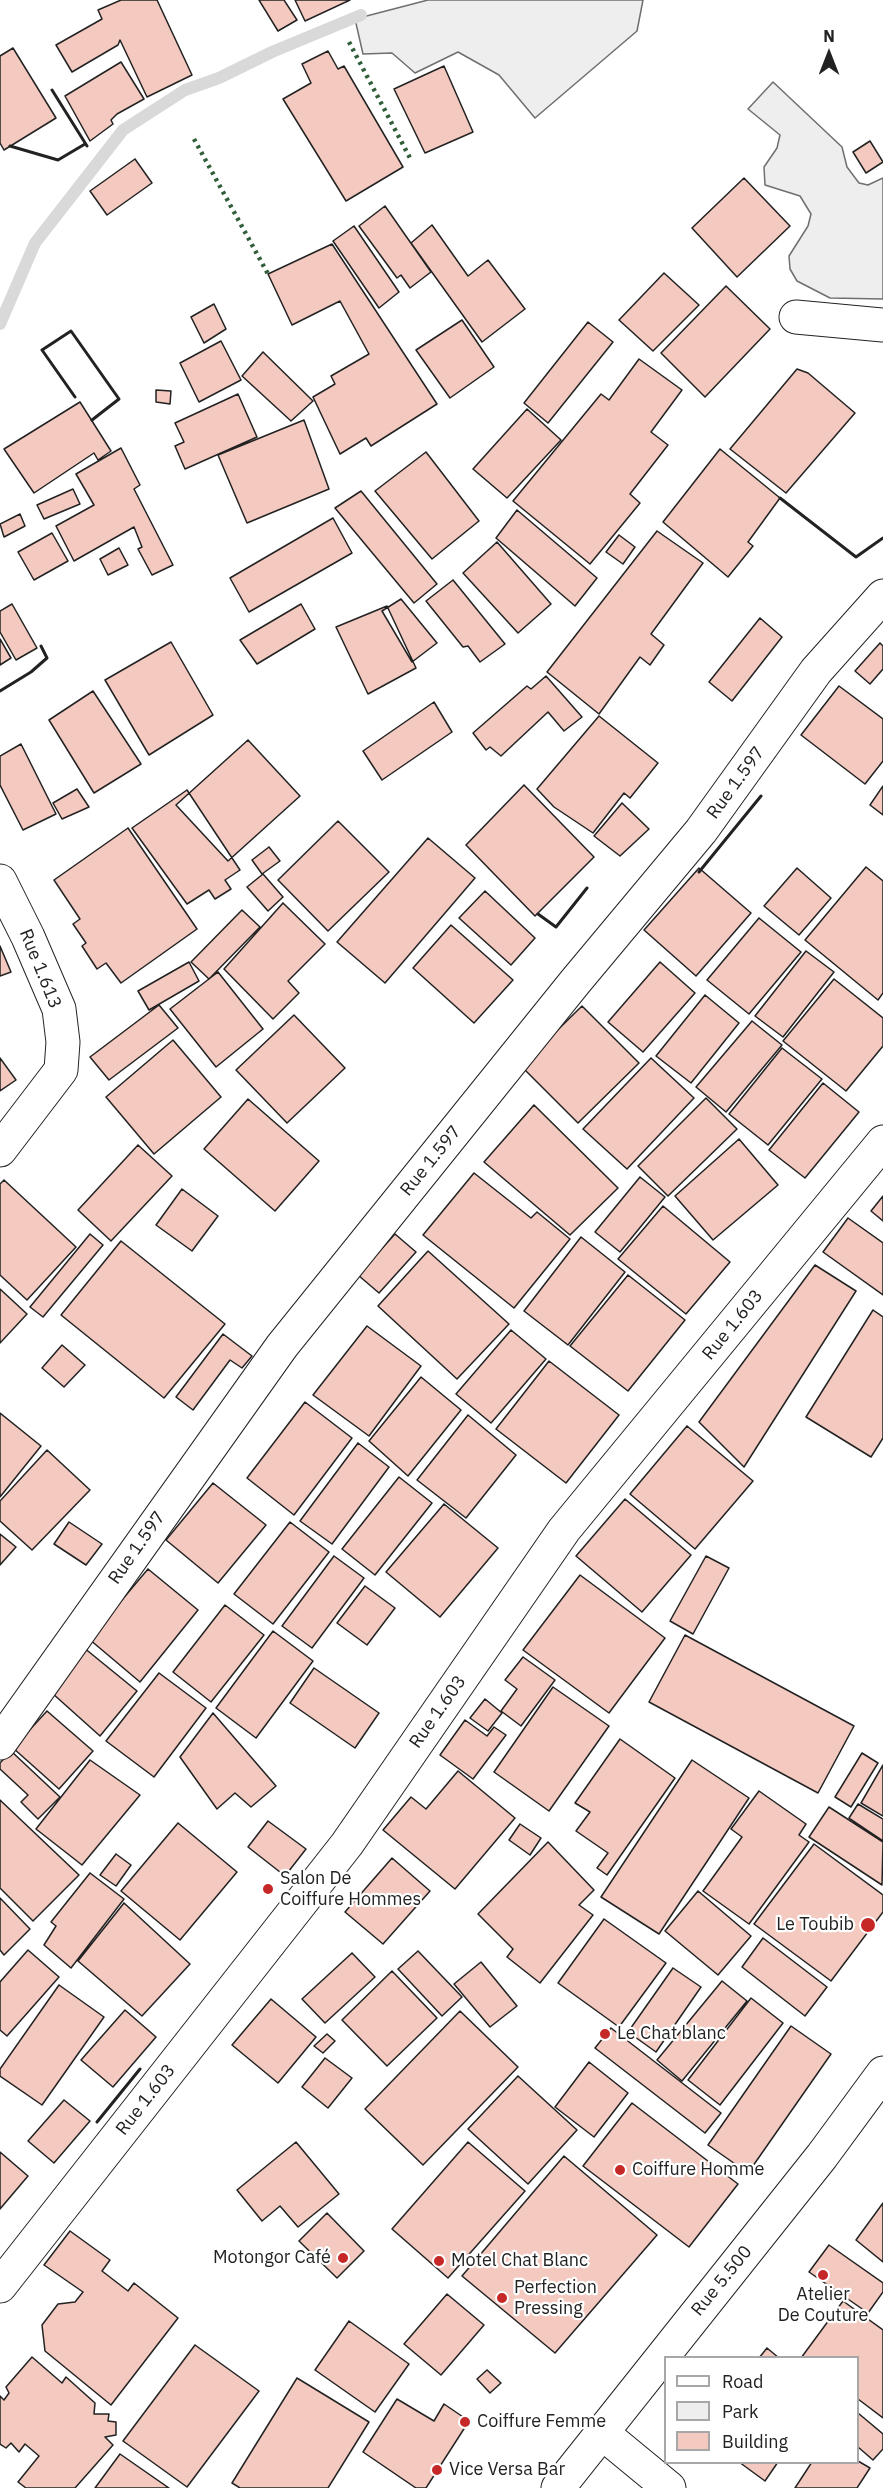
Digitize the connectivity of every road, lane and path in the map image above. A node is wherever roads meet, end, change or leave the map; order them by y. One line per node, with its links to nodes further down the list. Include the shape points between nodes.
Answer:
1 (796, 317): 2 (street)
2 (883, 324)
3 (883, 596): 7 (street, Rue 1.597, via 816,672 701,831 282,1346)
4 (0, 881): 6 (street, Rue 1.613, via 58,1009 63,1042 61,1070)
5 (883, 1142): 9 (street, Rue 1.603, via 564,1530 346,1844)
6 (0, 1150)
7 (0, 1743)
8 (883, 2073): 10 (street, Rue 5.500, via 822,2156)
9 (0, 2286)
10 (601, 2432): 11 (street, Rue 5.500); 12 (street)
11 (558, 2488)
12 (669, 2488)

